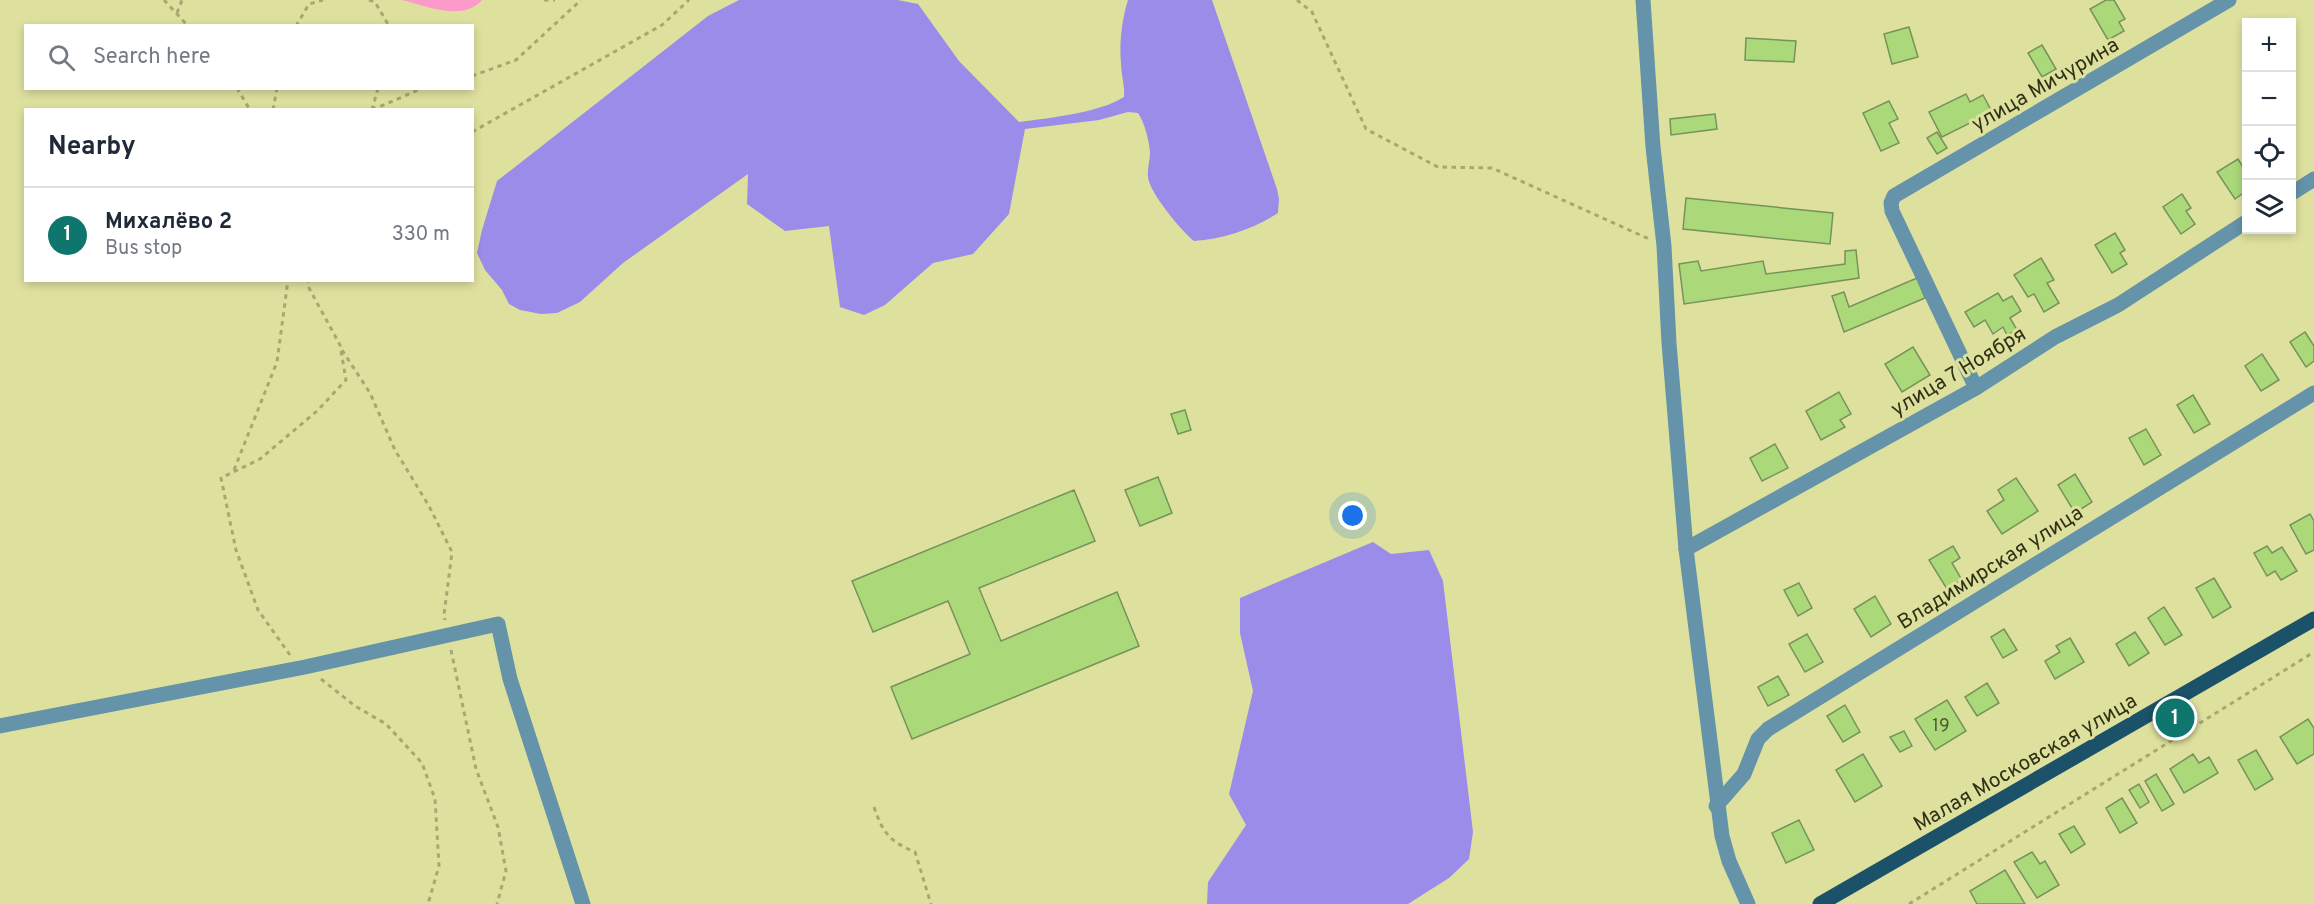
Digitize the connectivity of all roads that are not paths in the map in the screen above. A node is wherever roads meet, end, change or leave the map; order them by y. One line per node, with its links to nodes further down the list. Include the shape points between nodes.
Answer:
1 (1642, 0): 8 (street)
2 (2229, 0): 6 (street, улица Мичурина, via 1894,196 1892,211)
3 (2314, 179): 4 (street)
4 (2296, 190)
5 (2242, 225): 6 (street, улица 7 Ноября, via 2118,305 2055,337)
6 (1976, 388): 8 (street, улица 7 Ноября)
7 (2314, 393): 11 (street, Владимирская улица, via 1768,729 1758,739 1744,774)
8 (1686, 549): 11 (street)
9 (2314, 620): 12 (main road, Малая Московская улица)
10 (0, 726): 13 (street, via 304,667 498,624 510,679)
11 (1716, 806): 14 (street, via 1729,861)
12 (1842, 898): 15 (main road, Малая Московская улица)
13 (584, 904)
14 (1748, 904)
15 (1820, 904)

